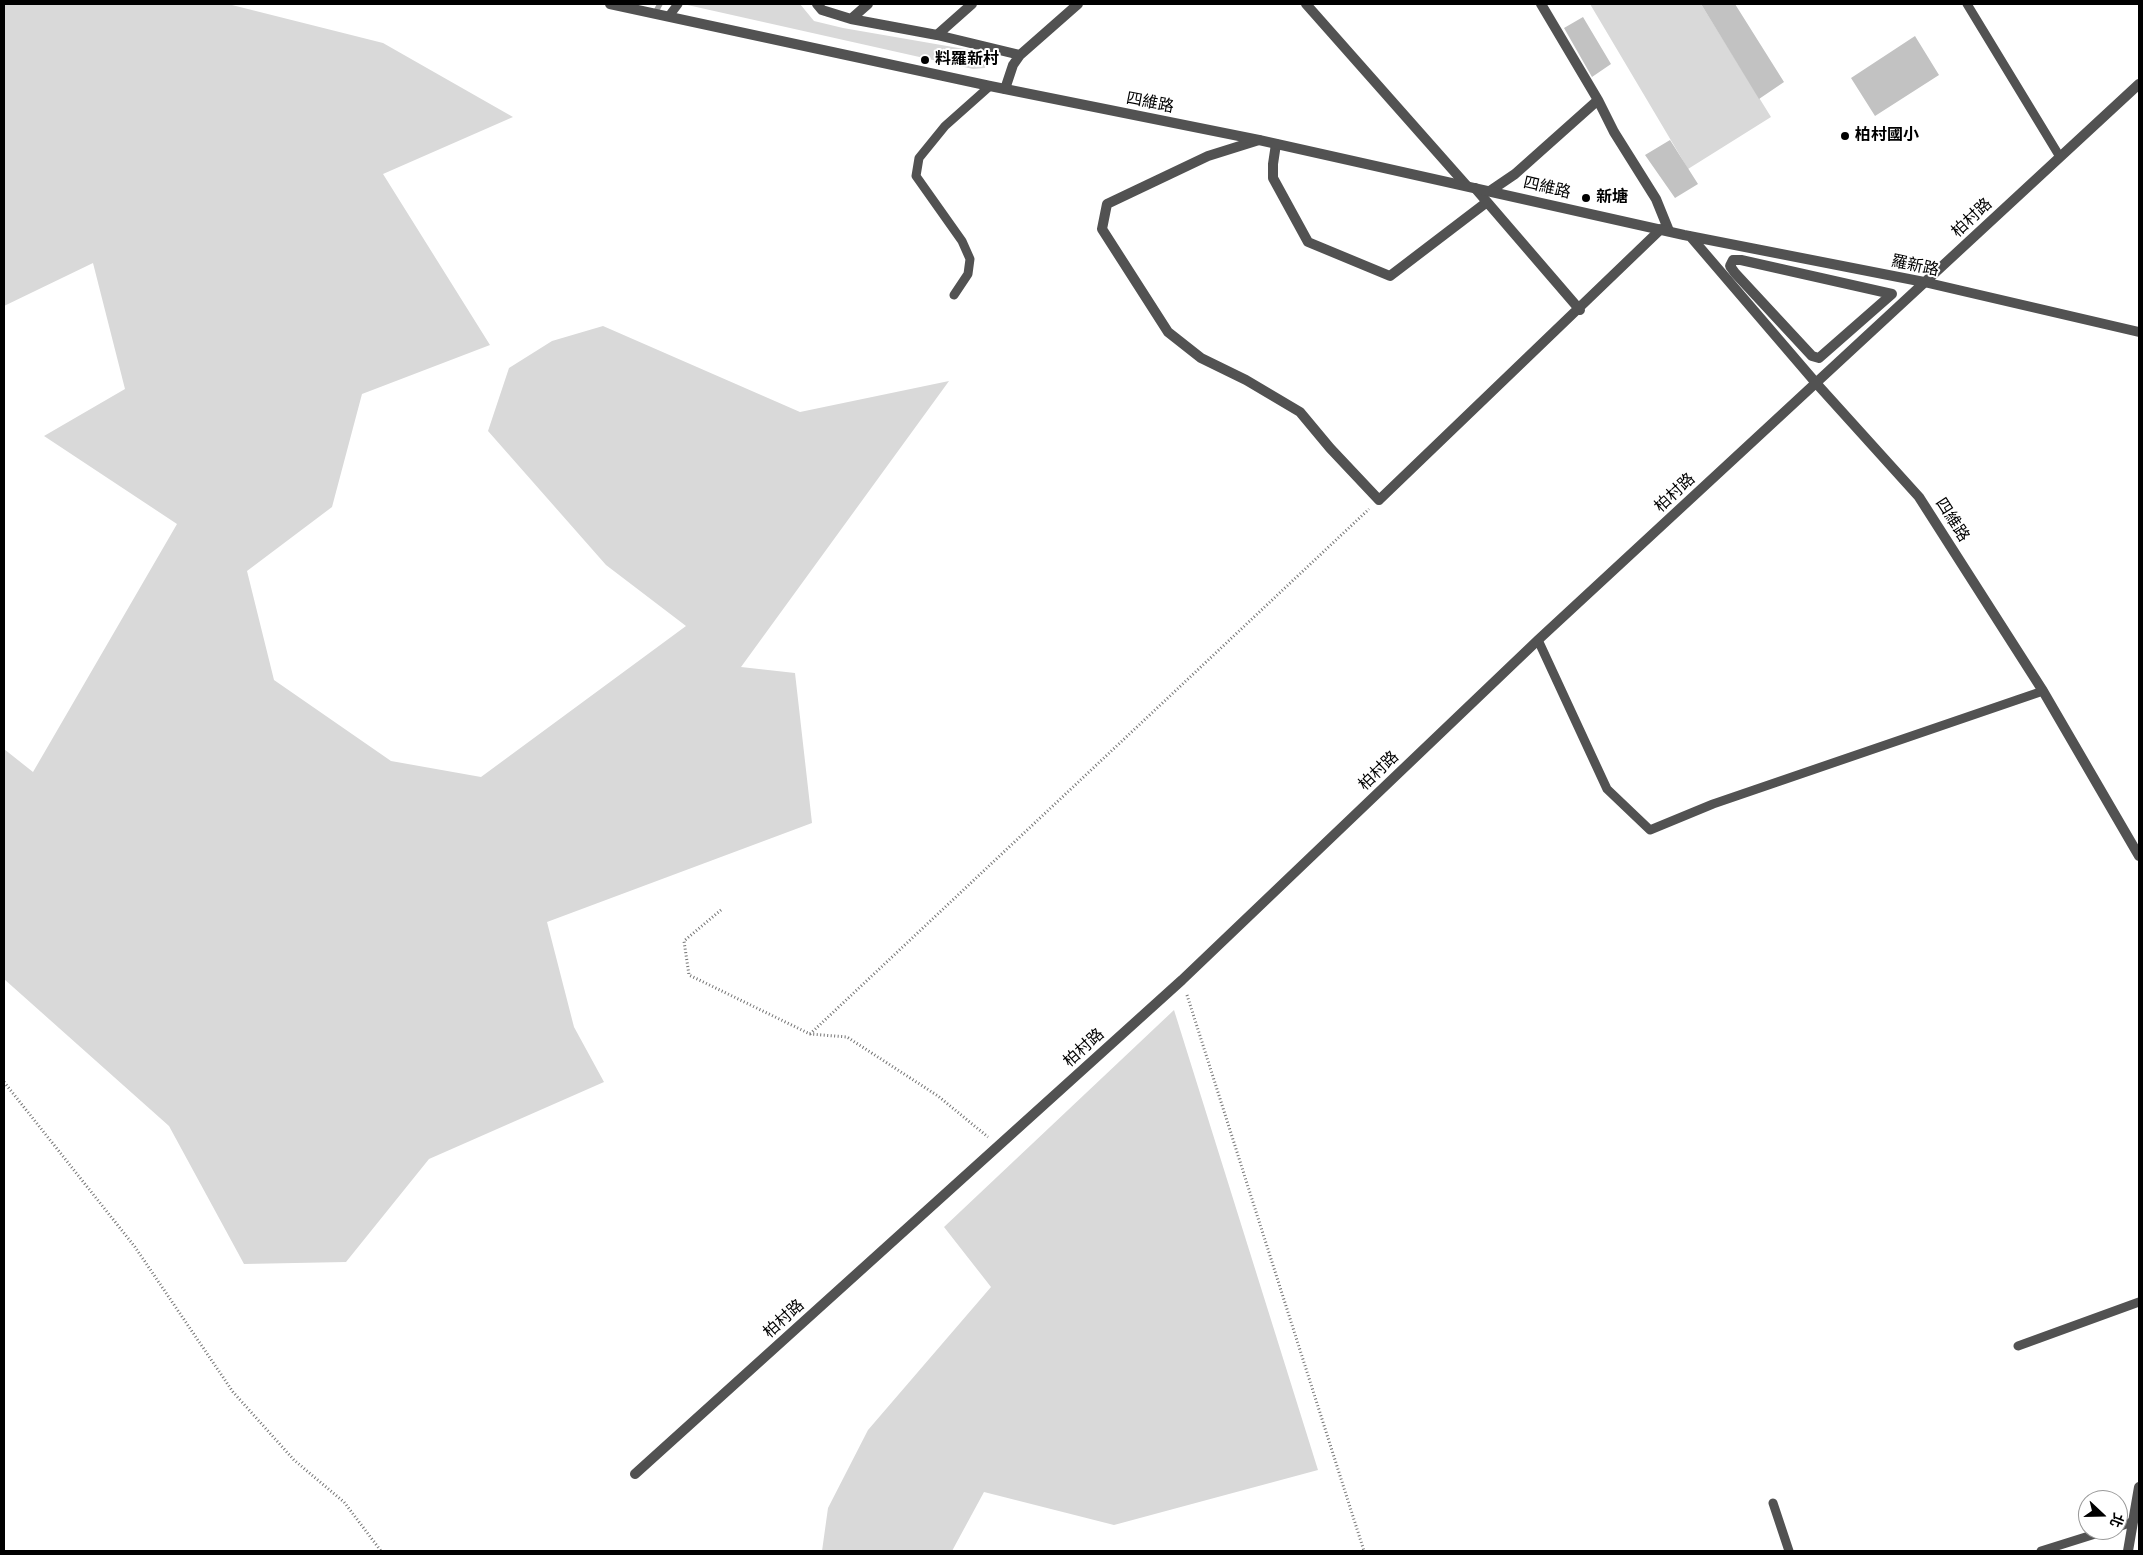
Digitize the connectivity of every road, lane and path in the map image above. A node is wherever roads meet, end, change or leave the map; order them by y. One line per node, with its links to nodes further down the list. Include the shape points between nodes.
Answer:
1 (610, 4): 10 (street, 四維路)
2 (678, 4): 10 (lane)
3 (817, 4): 11 (street, via 822,10)
4 (868, 4): 11 (street)
5 (972, 4): 12 (street)
6 (1078, 4): 13 (street)
7 (1306, 4): 21 (street)
8 (1541, 4): 17 (street)
9 (1967, 4): 20 (lane)
10 (669, 16): 15 (street, 四維路)
11 (851, 19): 12 (street)
12 (937, 35): 13 (street)
13 (1020, 55): 16 (street)
14 (2139, 84): 20 (street, 柏村路)
15 (990, 86): 16 (street, 四維路); 27 (lane, via 945,126 919,158 916,176 962,241 970,260 968,274)
16 (1005, 89): 18 (street, 四維路)
17 (1598, 100): 22 (street, via 1515,174); 24 (street, via 1656,199)
18 (1259, 140): 19 (street, 四維路); 32 (street, via 1208,156 1107,204 1102,229 1168,332 1201,358 1300,412)
19 (1276, 144): 21 (street, 四維路); 23 (street, via 1273,178 1308,242 1390,276)
20 (2060, 157): 26 (street, 柏村路)
21 (1471, 187): 22 (street, 四維路); 23 (street)
22 (1490, 191): 24 (street, 四維路)
23 (1487, 202): 29 (street)
24 (1665, 230): 25 (street, 四維路); 29 (street)
25 (1687, 235): 26 (street, 羅新路); 31 (street, 四維路)
26 (1924, 282): 30 (street, 羅新路); 31 (street, 柏村路)
27 (954, 295)
28 (1890, 296): 28 (street, via 1819,358 1812,356 1782,325 1730,266 1733,260 1741,260 1889,292)
29 (1580, 310): 32 (street)
30 (2139, 332)
31 (1816, 383): 33 (street, 柏村路); 34 (street, 四維路, via 1919,497)
32 (1379, 500): 38 (path)
33 (1538, 640): 34 (lane, via 1607,788 1650,830 1713,804); 37 (street, 柏村路)
34 (2043, 691): 35 (street, 四維路)
35 (2139, 856)
36 (721, 910): 38 (path, via 684,941 689,975)
37 (1182, 980): 40 (street, 柏村路); 50 (path)
38 (810, 1034): 40 (path, via 847,1038 938,1096)
39 (4, 1082): 49 (path, via 134,1247 233,1392 294,1460 344,1502)
40 (998, 1146): 43 (street, 柏村路)
41 (2139, 1302): 42 (lane)
42 (2018, 1346)
43 (635, 1474)
44 (2139, 1487): 46 (street)
45 (1773, 1503): 51 (lane)
46 (2132, 1522): 47 (lane); 53 (street)
47 (2128, 1523)
48 (2078, 1539): 52 (lane)
49 (381, 1551)
50 (1364, 1551)
51 (1789, 1551)
52 (2041, 1551)
53 (2128, 1551)

